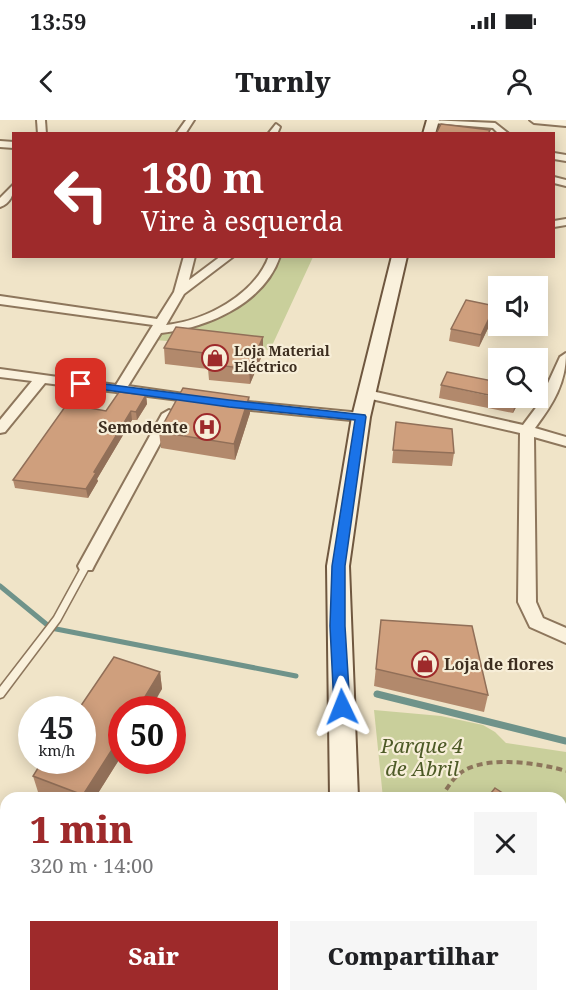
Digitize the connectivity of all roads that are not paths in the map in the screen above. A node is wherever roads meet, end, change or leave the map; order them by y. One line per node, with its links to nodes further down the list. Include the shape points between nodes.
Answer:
1 (433, 120): 4 (street, via 495,126)
2 (534, 120): 3 (street)
3 (566, 123)
4 (502, 132)
5 (12, 189): 6 (street)
6 (0, 204)
7 (189, 258): 12 (street)
8 (222, 258): 12 (street)
9 (224, 258): 13 (street)
10 (274, 258): 15 (street, via 262,280 227,310 196,324)
11 (400, 258): 20 (main road)
12 (185, 274): 13 (street)
13 (180, 292): 15 (street)
14 (0, 300): 15 (street)
15 (160, 326): 19 (street)
16 (566, 357): 24 (street, via 545,405)
17 (0, 373): 18 (street)
18 (40, 379): 19 (street); 23 (street)
19 (120, 389): 21 (street)
20 (368, 394): 22 (main road); 24 (street)
21 (178, 398): 22 (street); 26 (street)
22 (361, 417): 29 (main road, via 338,566)
23 (0, 429)
24 (527, 430): 25 (street); 27 (street, via 527,602 537,622)
25 (566, 442)
26 (86, 566): 28 (lane, via 57,619)
27 (566, 636)
28 (0, 694)
29 (344, 792)

